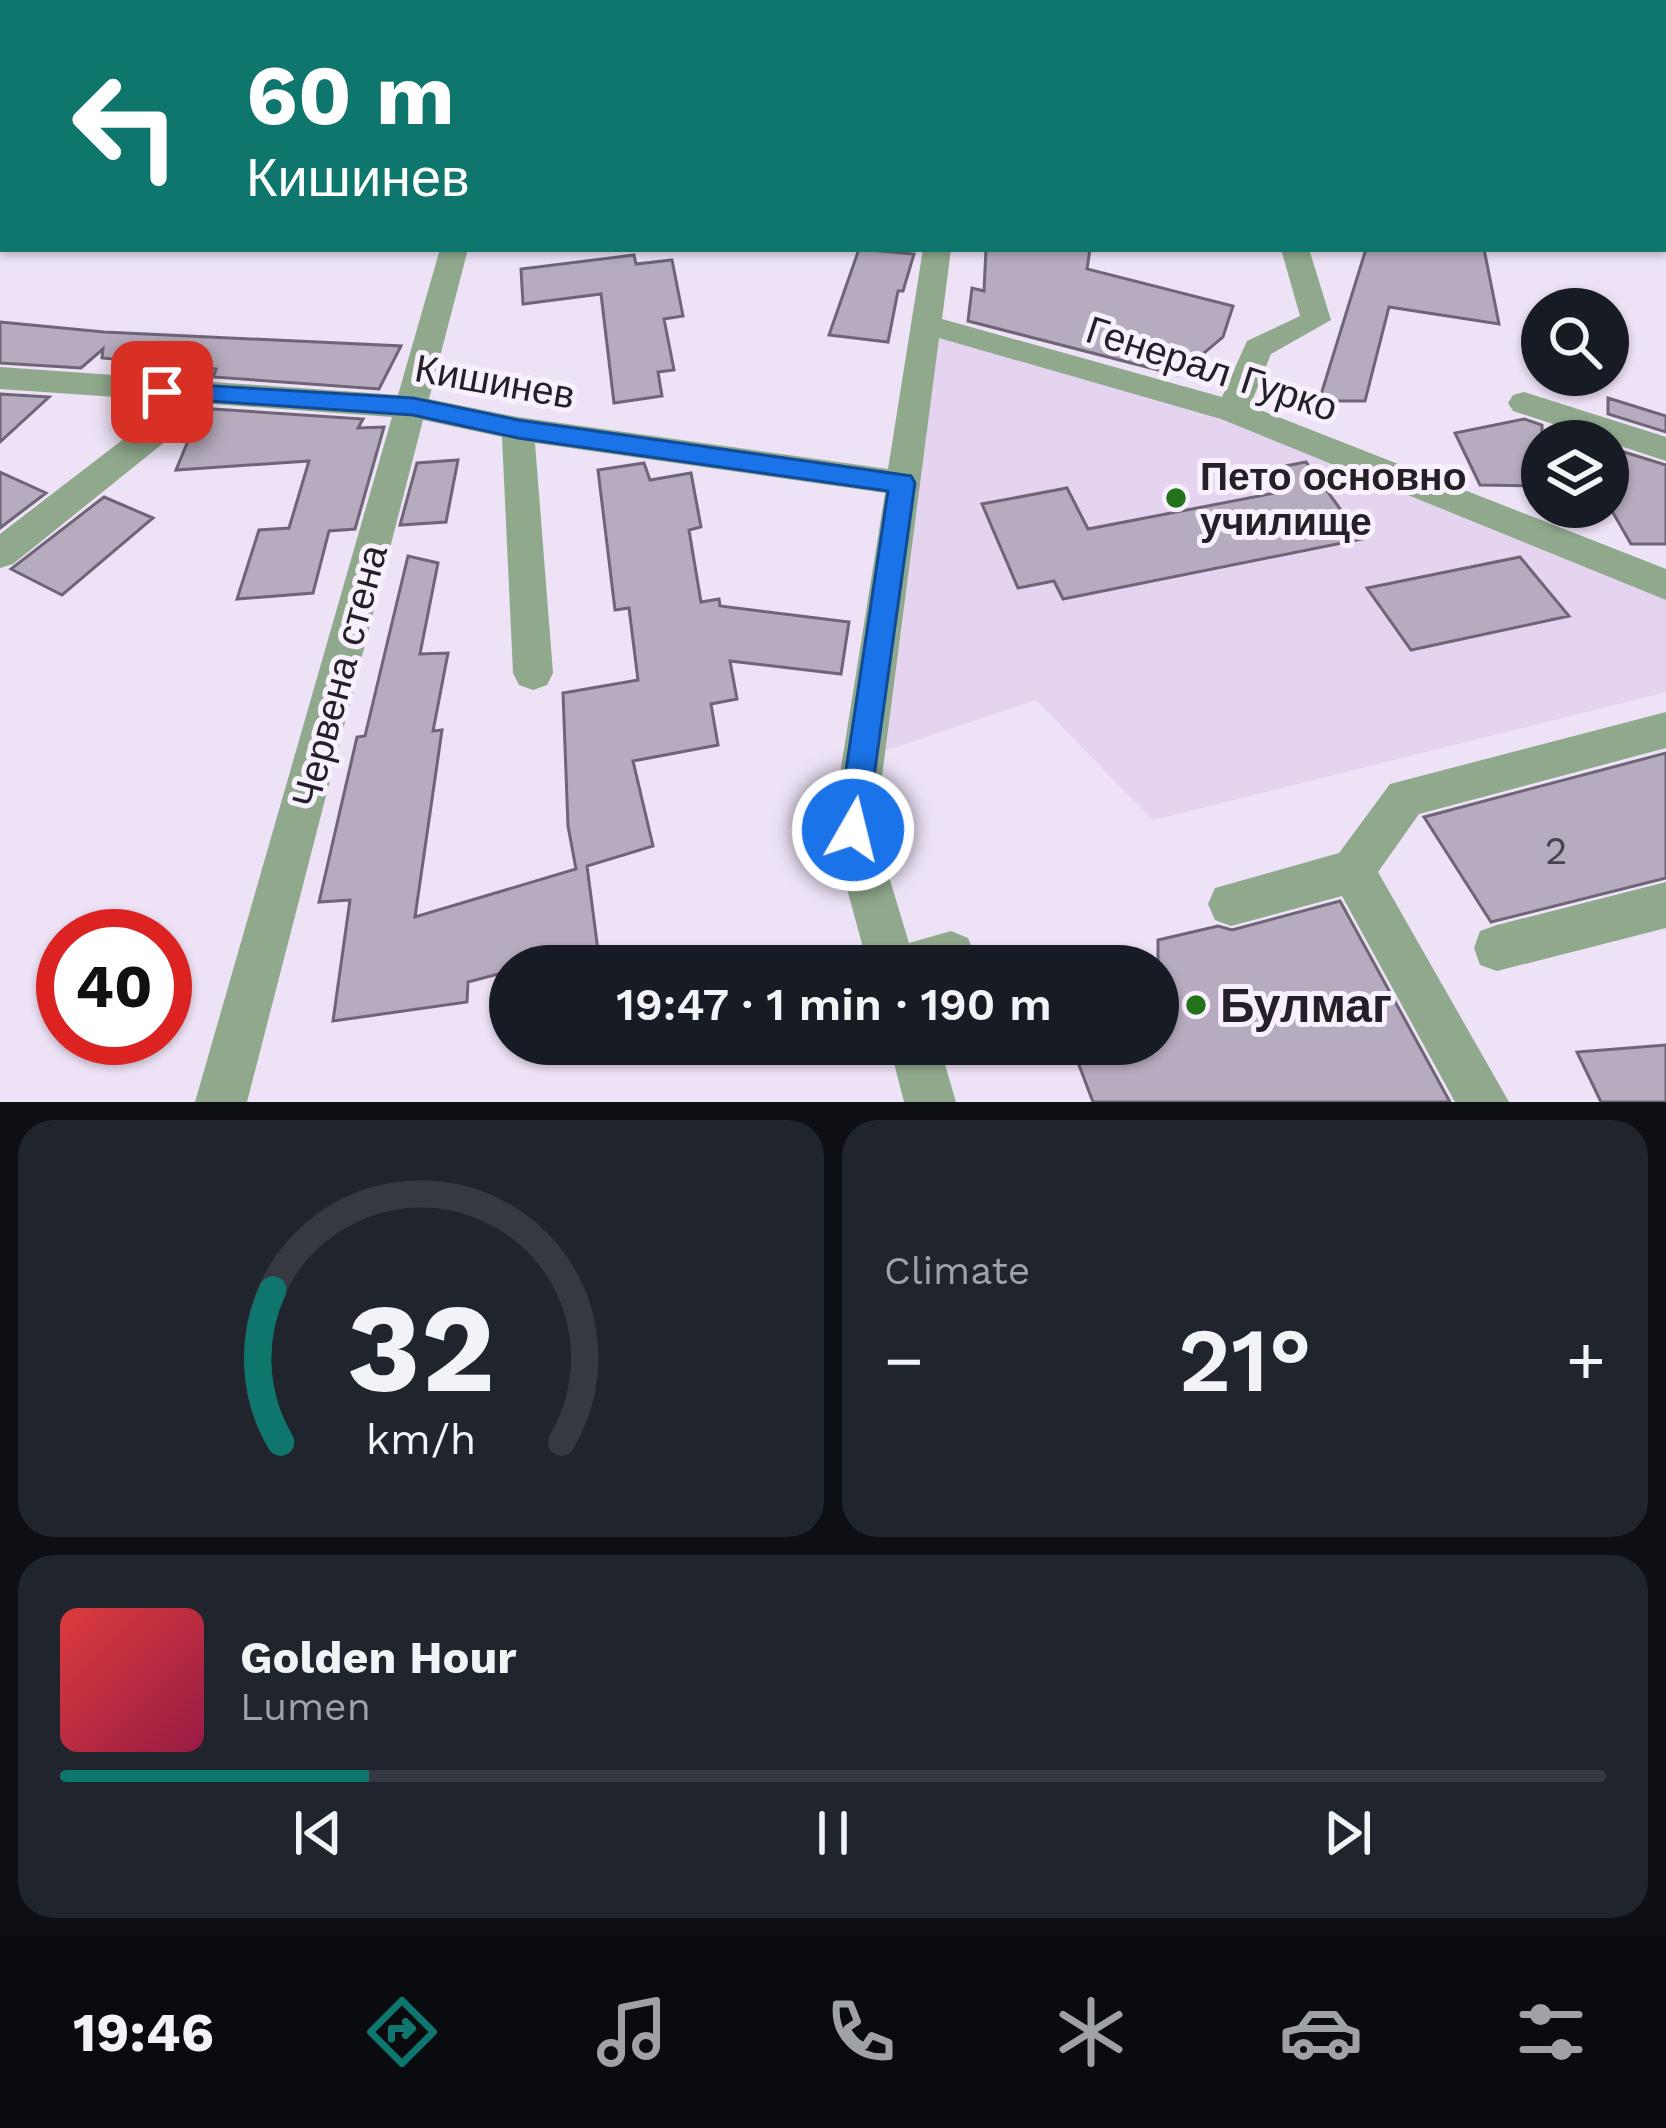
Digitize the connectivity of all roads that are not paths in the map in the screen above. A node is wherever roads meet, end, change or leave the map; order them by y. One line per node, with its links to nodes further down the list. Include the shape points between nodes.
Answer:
1 (453, 252): 8 (street, Червена стена)
2 (937, 252): 4 (street)
3 (1296, 252): 9 (street, via 1316,320 1258,348)
4 (929, 325): 9 (street, Генерал Гурко); 12 (street)
5 (0, 378): 6 (street, Кишинев)
6 (202, 395): 8 (street, Кишинев); 13 (street)
7 (1524, 403): 11 (street)
8 (413, 406): 10 (street, Кишинев); 23 (street, Червена стена)
9 (1232, 412): 14 (street, Генерал Гурко)
10 (518, 429): 12 (street, Кишинев); 15 (street)
11 (1666, 449)
12 (902, 483): 20 (street, via 853,830)
13 (0, 554)
14 (1666, 585)
15 (533, 674)
16 (1666, 730): 17 (street, via 1405,798)
17 (1353, 871): 18 (street); 25 (street)
18 (1231, 904)
19 (1666, 905): 21 (street)
20 (886, 945)
21 (1497, 948)
22 (920, 1065): 24 (street)
23 (221, 1102)
24 (930, 1102)
25 (1483, 1102)

